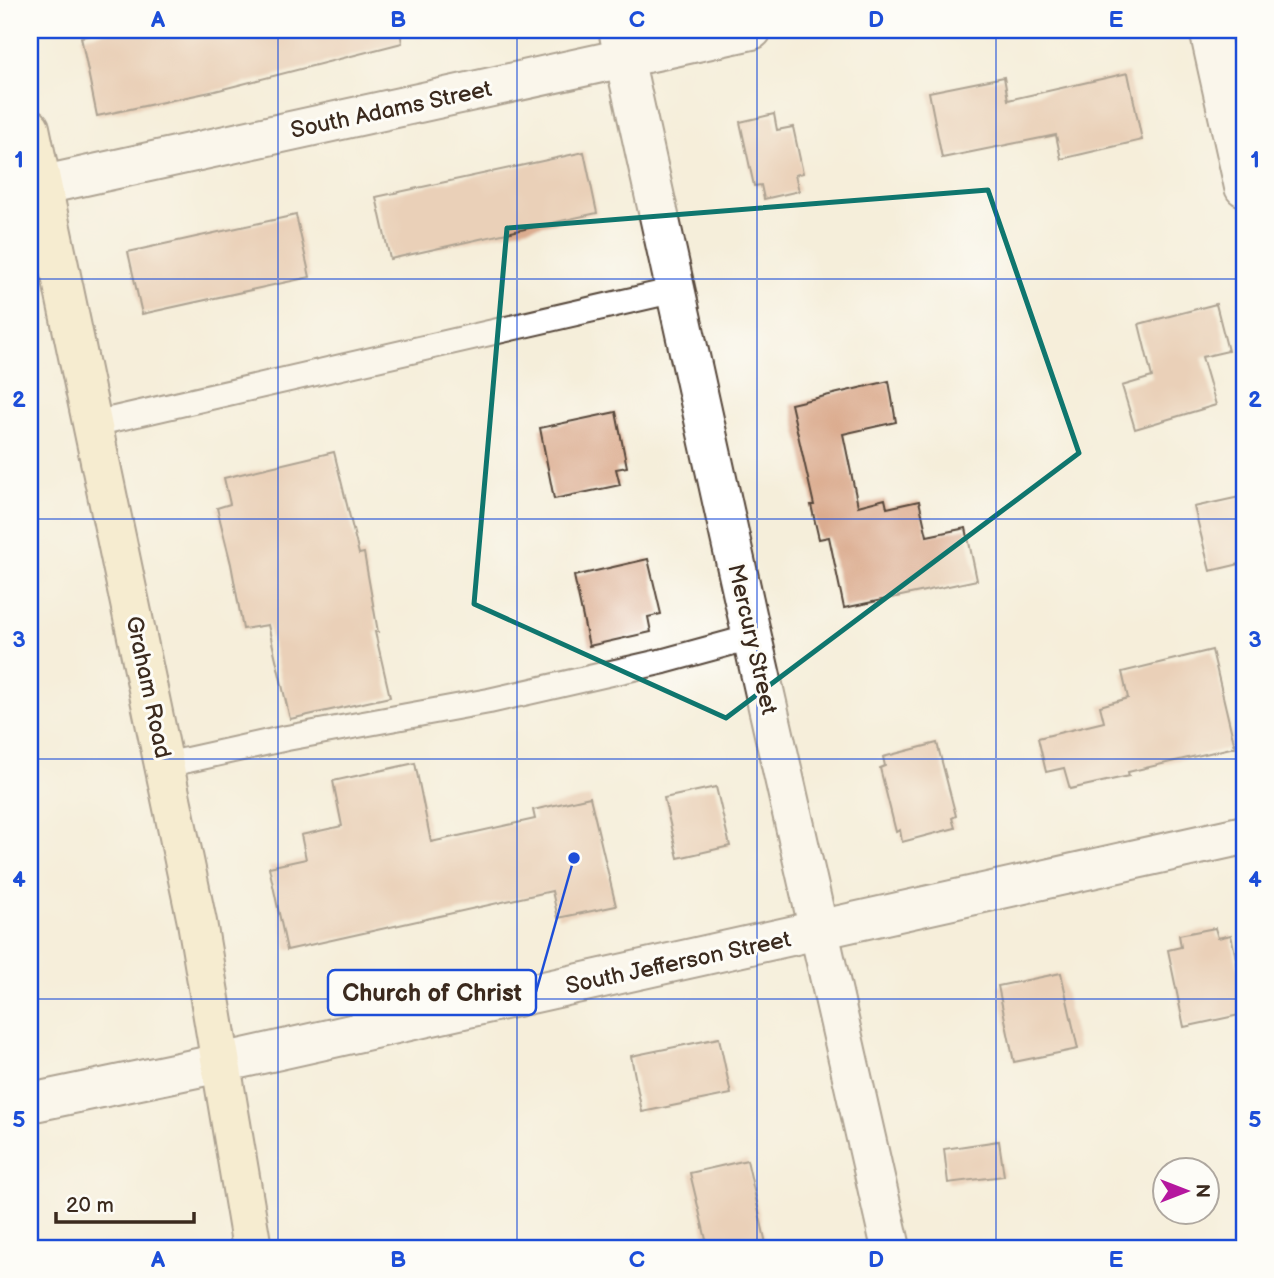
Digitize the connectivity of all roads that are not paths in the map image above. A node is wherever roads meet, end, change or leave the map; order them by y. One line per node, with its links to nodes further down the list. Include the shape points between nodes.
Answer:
1 (752, 30): 3 (street, South Adams Street)
2 (1209, 30): 6 (street)
3 (621, 44): 5 (street, South Adams Street); 7 (street, Mercury Street)
4 (30, 128): 5 (main road, Graham Road)
5 (36, 187): 8 (main road, Graham Road)
6 (1244, 187)
7 (676, 290): 8 (lane); 9 (street, Mercury Street)
8 (93, 424): 10 (main road, Graham Road)
9 (752, 637): 10 (lane, via 489,701); 12 (street, Mercury Street)
10 (165, 765): 13 (main road, Graham Road)
11 (1244, 835): 12 (street, South Jefferson Street)
12 (818, 931): 13 (street, South Jefferson Street); 16 (street, Mercury Street)
13 (221, 1063): 14 (street, South Jefferson Street); 15 (main road, Graham Road)
14 (30, 1103)
15 (252, 1248)
16 (891, 1248)

